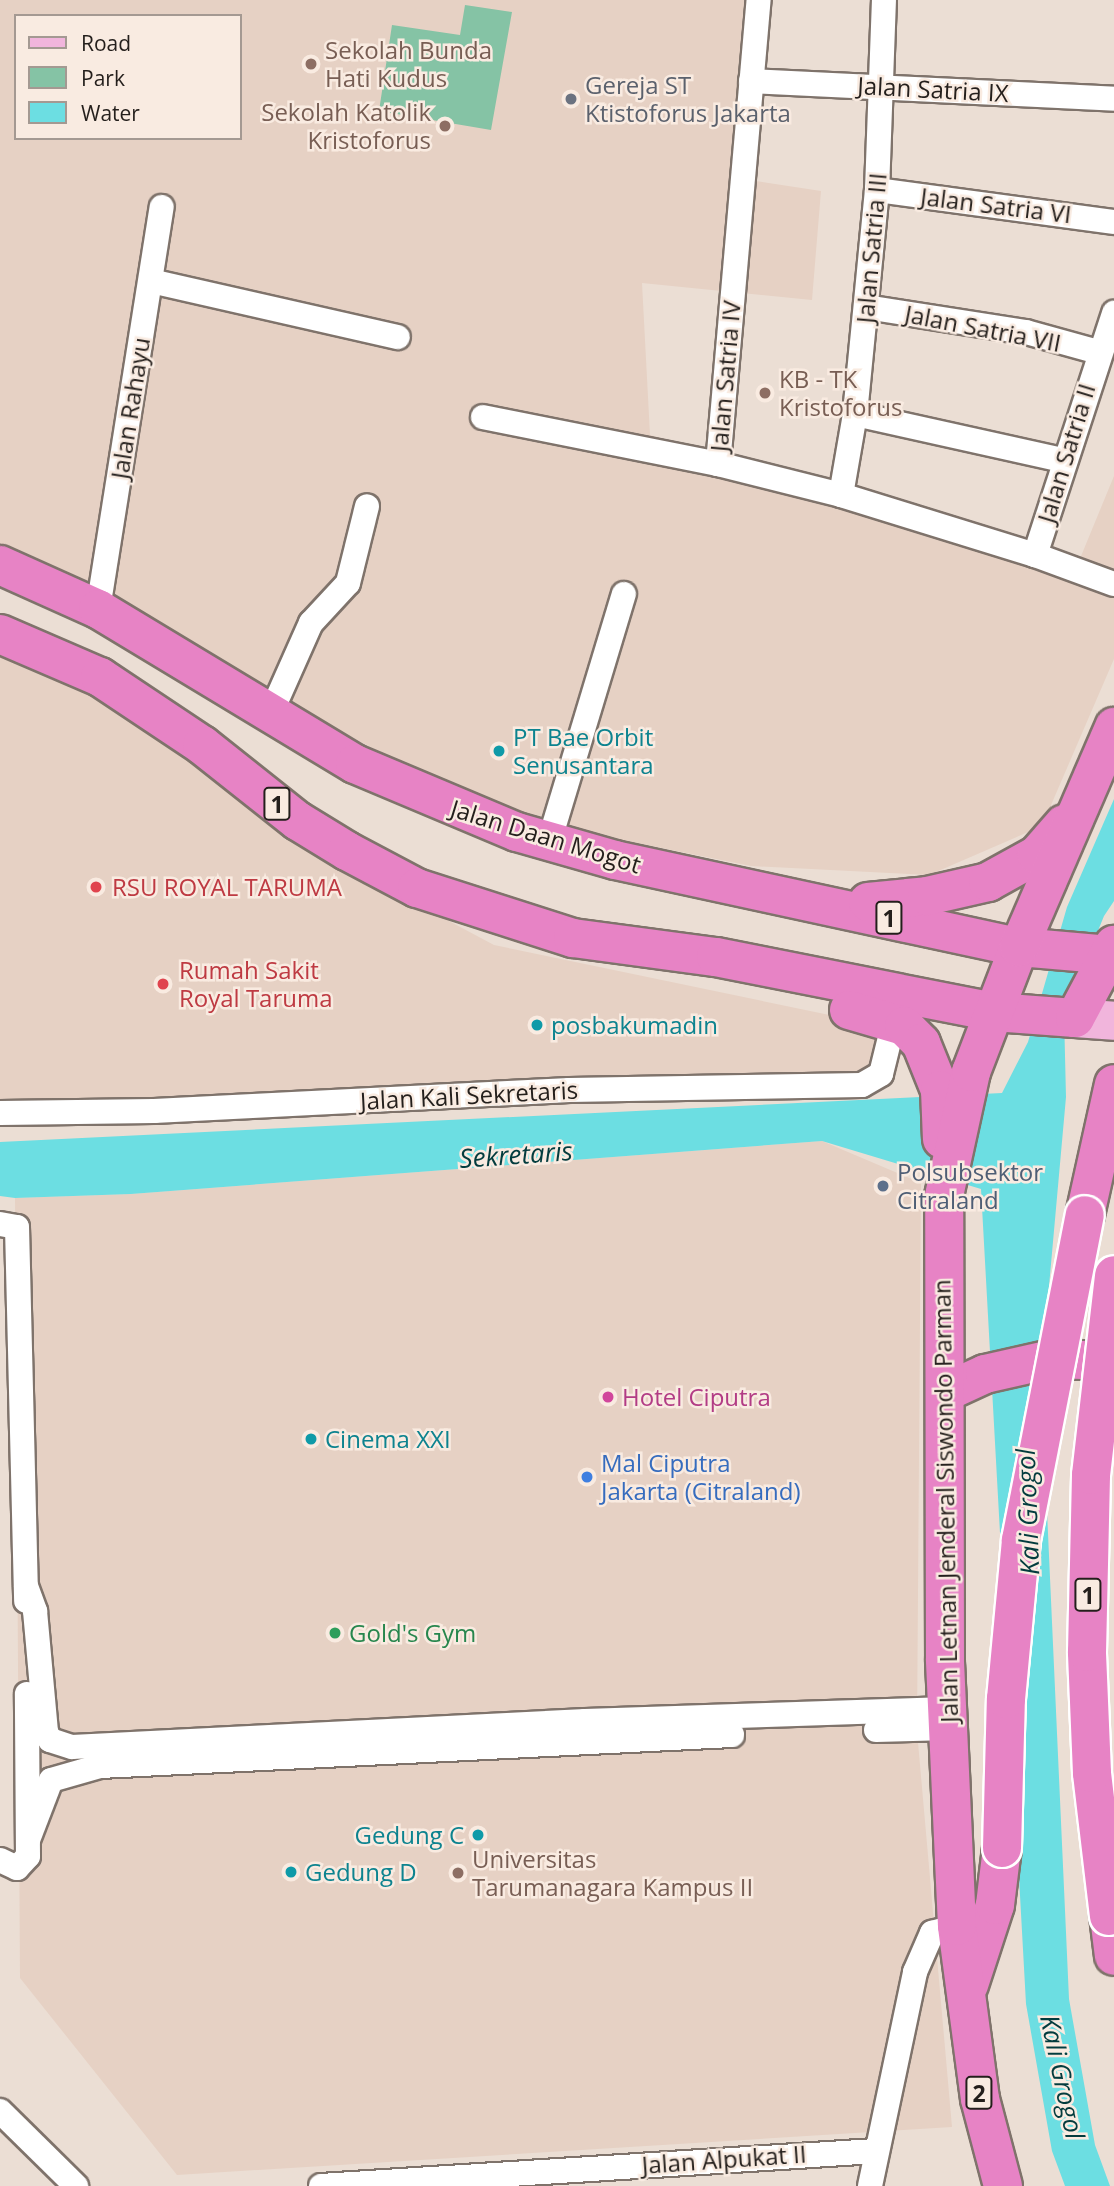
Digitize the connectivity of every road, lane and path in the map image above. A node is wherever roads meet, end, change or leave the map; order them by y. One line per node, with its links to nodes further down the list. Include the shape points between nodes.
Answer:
1 (759, 0): 3 (street, Jalan Satria IV)
2 (884, 0): 4 (street, Jalan Satria III)
3 (751, 81): 4 (street, Jalan Satria IX); 17 (street, Jalan Satria IV)
4 (883, 86): 5 (street, Jalan Satria IX); 6 (street, Jalan Satria III)
5 (1114, 99)
6 (877, 190): 8 (street, Jalan Satria VI); 10 (street, Jalan Satria III)
7 (162, 207): 9 (street, Jalan Rahayu)
8 (1114, 222)
9 (151, 281): 12 (street); 24 (street, Jalan Rahayu)
10 (866, 307): 13 (street, Jalan Satria VII, via 1026,332); 14 (street, Jalan Satria III)
11 (1114, 313): 13 (street, Jalan Satria II)
12 (398, 337)
13 (1098, 352): 16 (street, Jalan Satria II)
14 (855, 414): 16 (street); 18 (street, Jalan Satria III)
15 (483, 417): 17 (street)
16 (1063, 460): 20 (street, Jalan Satria II)
17 (718, 464): 18 (street, Jalan Satria IV)
18 (841, 495): 20 (street, Jalan Satria IV)
19 (367, 506): 26 (street, via 348,583 311,623)
20 (1035, 555): 22 (street, Jalan Satria IV)
21 (0, 565): 24 (highway, Jalan Daan Mogot / 1)
22 (1114, 584)
23 (624, 594): 29 (street)
24 (98, 609): 26 (highway, Jalan Daan Mogot / 1, via 191,662)
25 (0, 634): 31 (highway, 1, via 111,684 346,851 417,888)
26 (270, 715): 29 (highway, Jalan Daan Mogot / 1, via 412,791)
27 (1114, 727): 28 (highway)
28 (1080, 805): 30 (highway, via 1037,855 988,882 926,896); 32 (highway)
29 (549, 842): 30 (highway, Jalan Daan Mogot / 1)
30 (834, 905): 32 (highway, Jalan Daan Mogot / 1)
31 (573, 938): 34 (highway, 1, via 716,957); 36 (highway, via 643,964)
32 (1033, 949): 33 (highway, 1); 34 (highway)
33 (1109, 952): 35 (highway, 1)
34 (1011, 1013): 35 (highway, 1); 39 (highway)
35 (1071, 1018): 37 (main road, 1)
36 (894, 1021): 39 (highway, via 921,1043); 40 (street, Jalan Kali Sekretaris, via 880,1074 862,1084 569,1090 154,1111)
37 (1114, 1021)
38 (1114, 1084): 52 (highway, Jalan Letnan Jenderal Siswondo Parman, bridge, via 1021,1540 1006,1699 1002,1848 995,1905)
39 (954, 1086): 44 (highway, Jalan Letnan Jenderal Siswondo Parman, via 945,1187)
40 (0, 1113)
41 (8, 1225): 45 (street)
42 (1114, 1275): 51 (highway, 1, bridge, via 1091,1475 1087,1652 1092,1773)
43 (1114, 1361): 44 (highway, via 1051,1359 985,1374)
44 (946, 1392): 46 (highway, Jalan Letnan Jenderal Siswondo Parman)
45 (26, 1586): 47 (street, via 35,1611 46,1732 57,1744); 48 (street)
46 (948, 1719): 47 (street); 50 (highway, Jalan Letnan Jenderal Siswondo Parman)
47 (587, 1731): 48 (street, via 82,1769 51,1780)
48 (26, 1852): 49 (street, via 17,1868)
49 (0, 1860)
50 (957, 1926): 52 (highway, Jalan Letnan Jenderal Siswondo Parman); 54 (street, via 932,1933 915,1972)
51 (1114, 1956)
52 (965, 1997): 59 (highway, Jalan Letnan Jenderal Siswondo Parman / 2, via 980,2099)
53 (4, 2124): 56 (street)
54 (876, 2151): 55 (street, Jalan Alpukat II); 58 (street)
55 (465, 2180): 57 (street, Jalan Alpukat II)
56 (76, 2186)
57 (321, 2186)
58 (870, 2186)
59 (1003, 2186)

